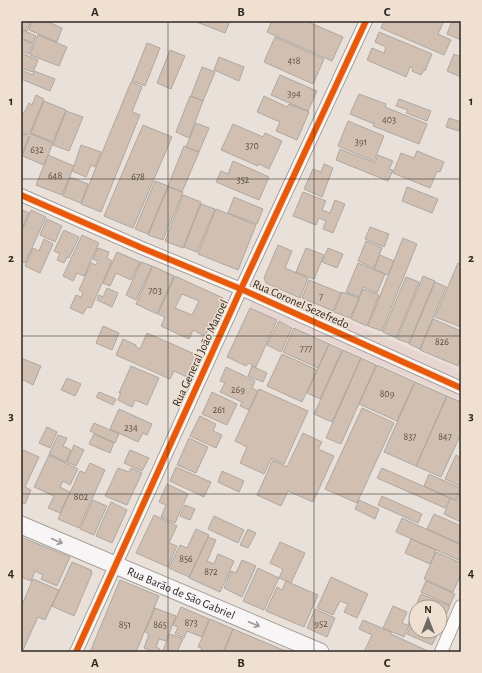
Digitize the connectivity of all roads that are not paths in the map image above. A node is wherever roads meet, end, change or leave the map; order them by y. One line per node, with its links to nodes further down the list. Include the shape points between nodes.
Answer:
1 (366, 21): 3 (street, Rua General João Manoel)
2 (21, 195): 3 (street, Rua Coronel Sezefredo)
3 (241, 289): 4 (street, Rua Coronel Sezefredo); 6 (street, Rua General João Manoel)
4 (461, 388)
5 (21, 525): 6 (main road, Rua Barão de São Gabriel, one-way to 6)
6 (115, 566): 8 (street, Rua General João Manoel); 9 (main road, Rua Barão de São Gabriel, one-way to 9)
7 (461, 606): 10 (street)
8 (76, 652)
9 (320, 652)
10 (442, 652)

